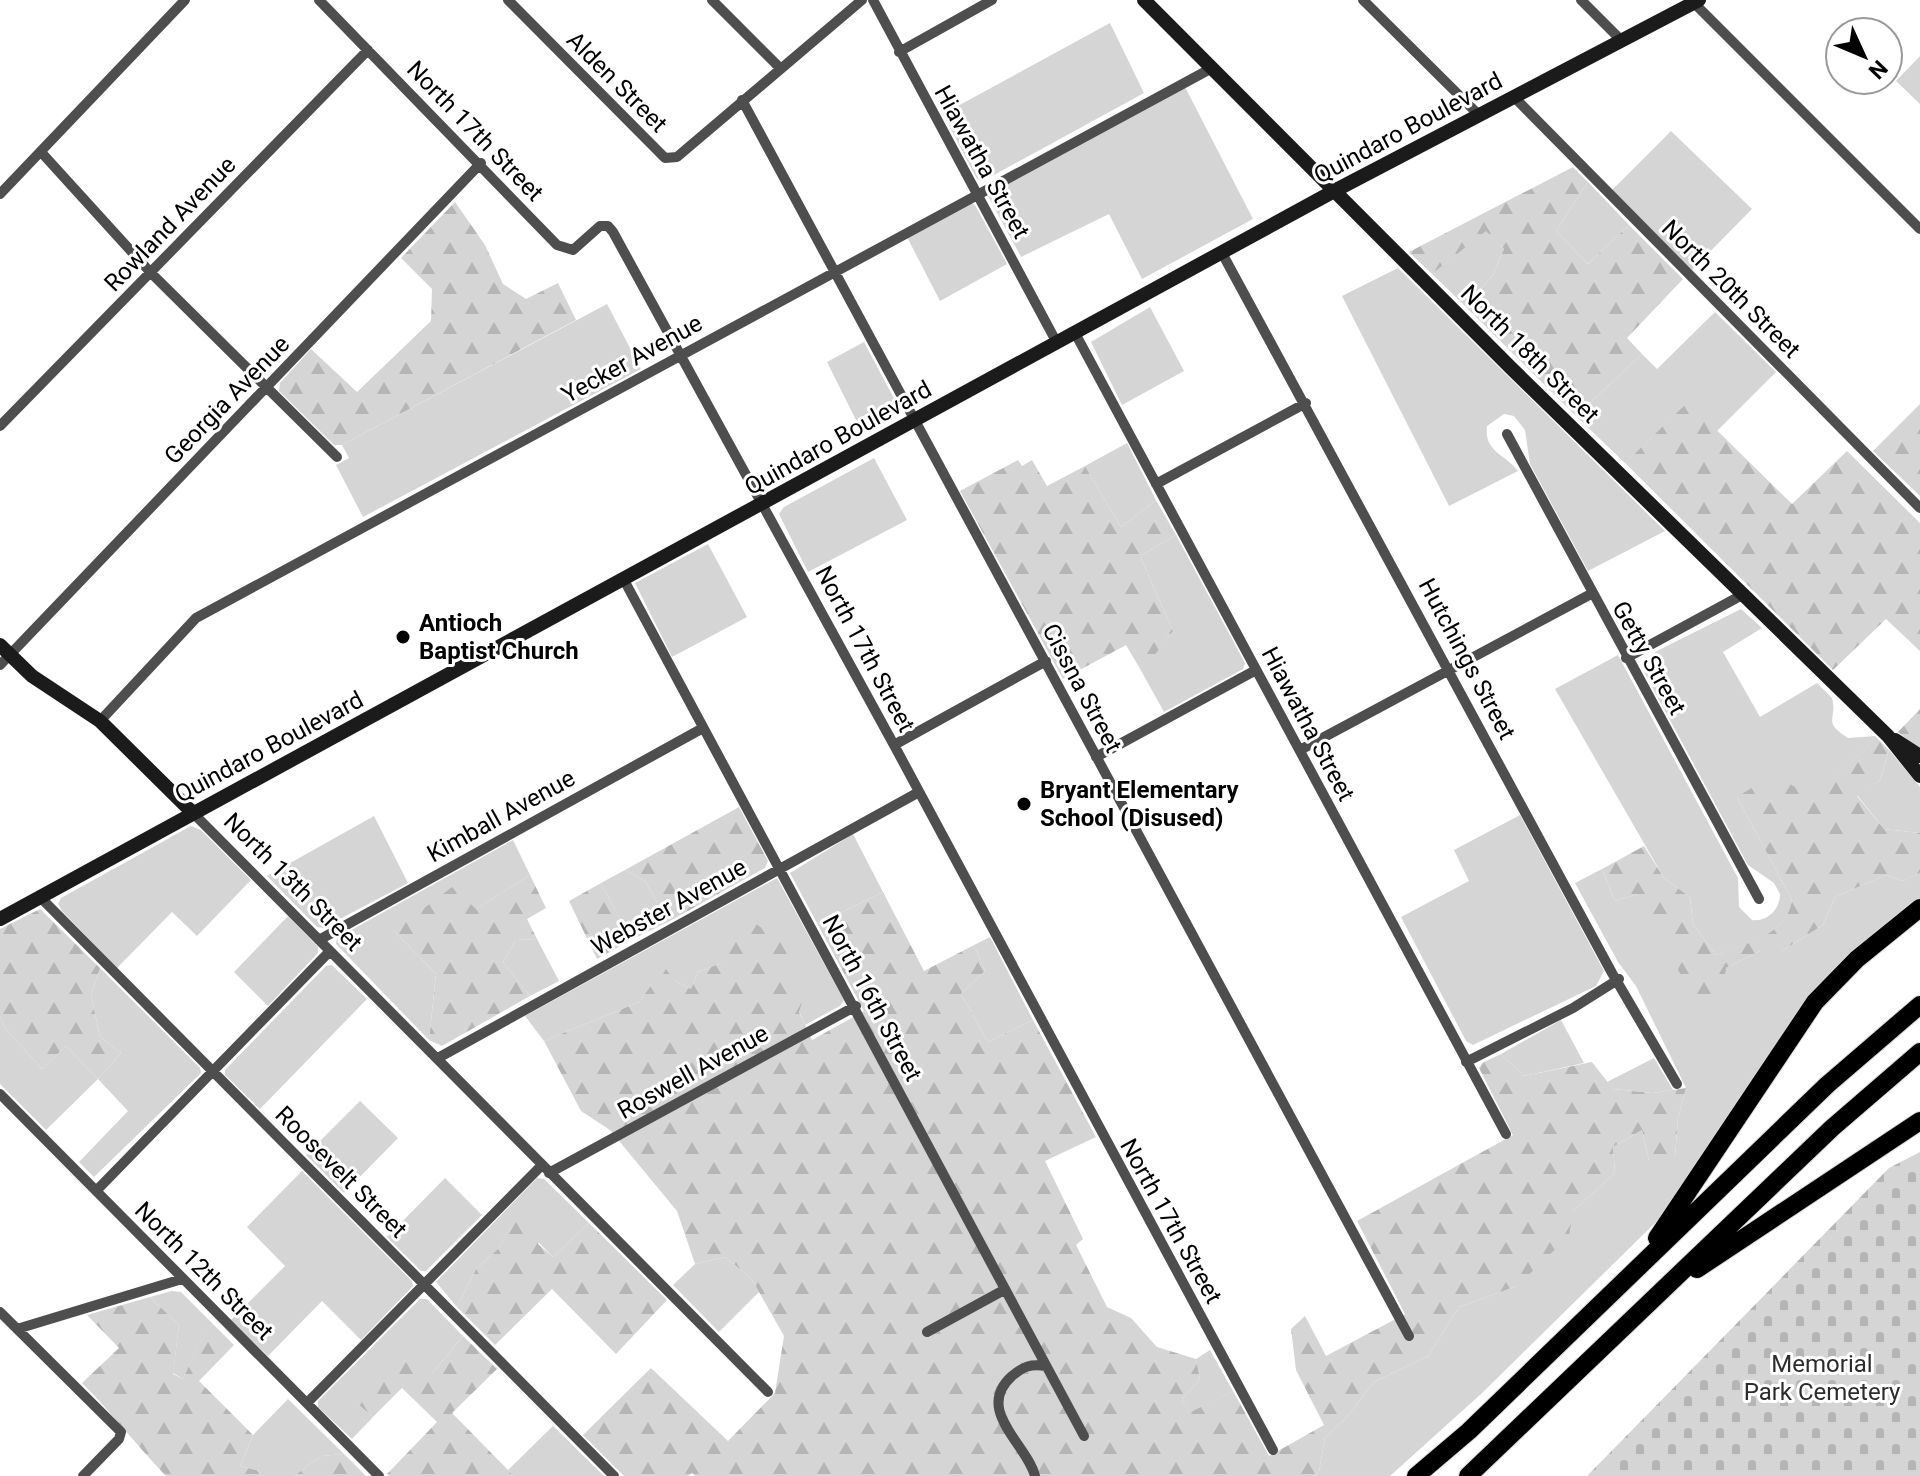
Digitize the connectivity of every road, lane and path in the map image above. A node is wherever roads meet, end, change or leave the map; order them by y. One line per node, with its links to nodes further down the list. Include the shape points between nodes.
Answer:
1 (185, 0): 20 (street)
2 (319, 0): 13 (street, North 17th Street)
3 (508, 0): 18 (street, Alden Street, via 665,158 677,157)
4 (712, 0): 15 (street)
5 (862, 0): 15 (street)
6 (873, 0): 14 (street, Hiawatha Street)
7 (992, 0): 14 (street)
8 (1144, 0): 16 (main road, North 18th Street)
9 (1363, 0): 19 (street)
10 (1581, 0): 12 (street)
11 (1697, 1): 12 (main road, Quindaro Boulevard); 25 (street)
12 (1622, 41): 17 (main road, Quindaro Boulevard)
13 (368, 50): 21 (street, North 17th Street); 28 (street, Rowland Avenue)
14 (899, 52): 23 (street, Hiawatha Street)
15 (780, 68): 18 (street)
16 (1212, 68): 22 (main road, North 18th Street); 23 (street, Yecker Avenue)
17 (1514, 97): 19 (main road, Quindaro Boulevard); 40 (street, North 20th Street)
18 (742, 100): 27 (street, Cissna Street)
19 (1479, 115): 22 (main road, Quindaro Boulevard)
20 (41, 152): 24 (street); 28 (street)
21 (481, 163): 31 (street, North 17th Street, via 565,250 608,226); 32 (street, Georgia Avenue)
22 (1336, 190): 26 (main road, Quindaro Boulevard); 43 (main road, North 18th Street)
23 (977, 192): 27 (street, Yecker Avenue); 30 (street, Hiawatha Street)
24 (0, 194)
25 (1920, 229)
26 (1222, 253): 29 (main road, Quindaro Boulevard); 33 (street, Hutchings Street)
27 (832, 271): 31 (street, Yecker Avenue); 34 (street, Cissna Street)
28 (151, 273): 32 (street); 35 (street, Rowland Avenue)
29 (1075, 333): 30 (main road, Quindaro Boulevard); 38 (street, Hiawatha Street)
30 (1057, 343): 34 (main road, Quindaro Boulevard)
31 (682, 354): 39 (street, North 17th Street); 49 (street, Yecker Avenue, via 196,618)
32 (267, 388): 37 (street); 44 (street, Georgia Avenue)
33 (1306, 403): 38 (street); 48 (street, Hutchings Street)
34 (914, 421): 39 (main road, Quindaro Boulevard); 46 (street, Cissna Street)
35 (0, 426)
36 (1507, 434): 42 (street, Getty Street)
37 (337, 457)
38 (1156, 484): 47 (street, Hiawatha Street)
39 (763, 504): 41 (main road, Quindaro Boulevard); 52 (street, North 17th Street)
40 (1920, 508)
41 (624, 580): 50 (street, North 16th Street); 58 (main road, Quindaro Boulevard)
42 (1591, 594): 45 (street, Getty Street); 48 (street)
43 (1742, 595): 45 (street); 51 (main road, North 18th Street)
44 (3, 655): 49 (main road, North 13th Street)
45 (1626, 658): 61 (street, Getty Street)
46 (1046, 661): 52 (street); 55 (street, Cissna Street)
47 (1256, 670): 53 (street, Hiawatha Street); 55 (street)
48 (1451, 671): 53 (street); 66 (street, Hutchings Street)
49 (100, 721): 58 (main road, North 13th Street)
50 (703, 728): 59 (street, North 16th Street); 64 (street, Kimball Avenue)
51 (1888, 736): 54 (main road, North 18th Street); 56 (main road, North 18th Street)
52 (894, 745): 57 (street, North 17th Street)
53 (1300, 750): 71 (street, Hiawatha Street)
54 (1920, 756)
55 (1096, 757): 87 (street, Cissna Street)
56 (1920, 776)
57 (919, 792): 59 (street, Webster Avenue); 92 (street, North 17th Street)
58 (193, 813): 60 (main road, Quindaro Boulevard); 64 (street, North 13th Street)
59 (780, 868): 68 (street, North 16th Street); 70 (street, Webster Avenue)
60 (40, 897): 63 (main road, Quindaro Boulevard); 72 (street, Roosevelt Street)
61 (1759, 899)
62 (1920, 908): 79 (highway, via 1857,959 1815,1002)
63 (0, 919)
64 (319, 940): 65 (street, North 13th Street)
65 (330, 951): 70 (street, North 13th Street); 72 (street)
66 (1619, 979): 71 (street); 73 (street, Hutchings Street)
67 (1920, 1005): 79 (highway, via 1827,1085)
68 (856, 1006): 77 (street, Roswell Avenue); 82 (street, North 16th Street)
69 (1920, 1052): 83 (highway)
70 (438, 1058): 77 (street, North 13th Street)
71 (1466, 1062): 76 (street, Hiawatha Street)
72 (213, 1071): 78 (street); 81 (street, Roosevelt Street)
73 (1677, 1084)
74 (0, 1094): 78 (street, North 12th Street)
75 (1920, 1121): 83 (highway)
76 (1506, 1134)
77 (546, 1169): 81 (street, Roswell Avenue); 89 (street, North 13th Street)
78 (96, 1191): 80 (street, North 12th Street)
79 (1634, 1271): 97 (highway)
80 (182, 1279): 85 (street); 90 (street, North 12th Street)
81 (425, 1286): 90 (street, Roswell Avenue); 95 (street, Roosevelt Street)
82 (1004, 1290): 86 (street); 88 (street, North 16th Street)
83 (1658, 1294): 98 (highway)
84 (0, 1312): 85 (street)
85 (17, 1329): 93 (street, via 121,1432)
86 (927, 1332)
87 (1409, 1336)
88 (1046, 1366): 91 (street, North 16th Street); 96 (street, via 1031,1364 1010,1378 998,1405 1001,1420)
89 (768, 1392)
90 (307, 1403): 94 (street, North 12th Street)
91 (1084, 1436)
92 (1273, 1450)
93 (83, 1476)
94 (379, 1476)
95 (614, 1476)
96 (1035, 1476)
97 (1416, 1476)
98 (1468, 1476)

